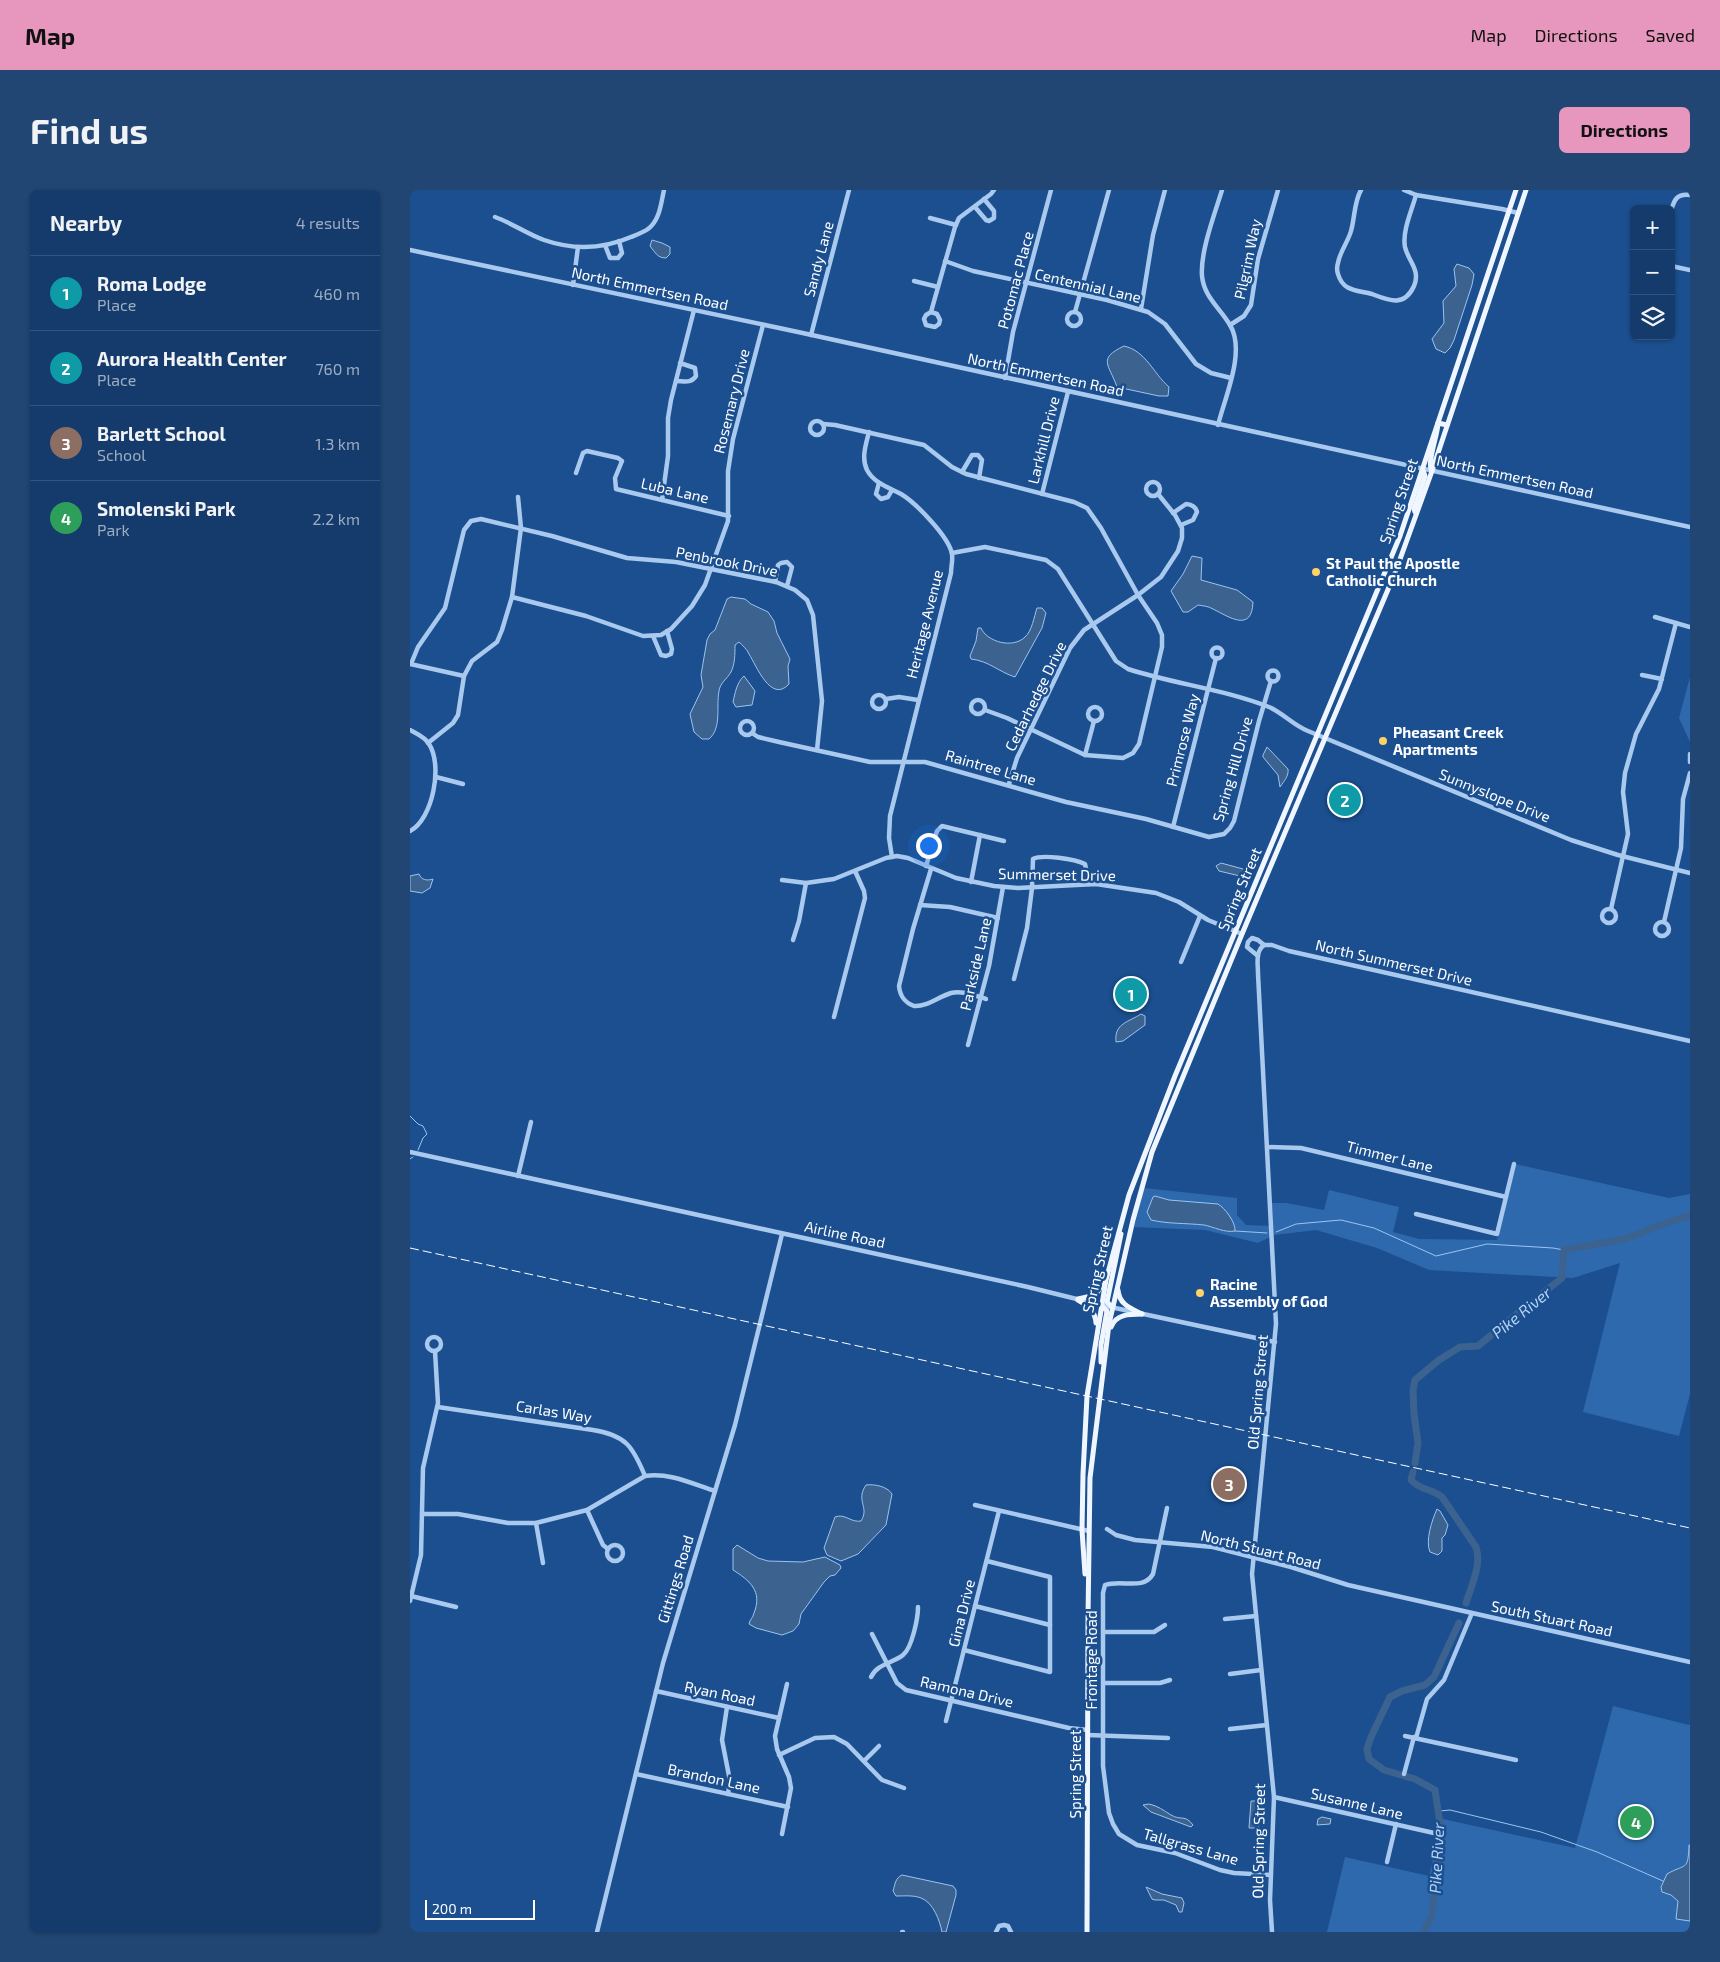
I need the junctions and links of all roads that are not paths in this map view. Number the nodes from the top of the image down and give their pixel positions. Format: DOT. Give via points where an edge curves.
graph roads {
  1 [pos="664,190"];
  2 [pos="850,190"];
  3 [pos="994,190"];
  4 [pos="1051,190"];
  5 [pos="1109,190"];
  6 [pos="1165,190"];
  7 [pos="1222,190"];
  8 [pos="1278,190"];
  9 [pos="1361,190"];
  10 [pos="1404,190"];
  11 [pos="1516,190"];
  12 [pos="1526,190"];
  13 [pos="1416,194"];
  14 [pos="1690,194"];
  15 [pos="984,200"];
  16 [pos="1673,205"];
  17 [pos="975,207"];
  18 [pos="1509,211"];
  19 [pos="1518,213"];
  20 [pos="495,217"];
  21 [pos="930,218"];
  22 [pos="956,224"];
  23 [pos="619,241"];
  24 [pos="605,245"];
  25 [pos="578,248"];
  26 [pos="410,250"];
  27 [pos="945,261"];
  28 [pos="1675,267"];
  29 [pos="1690,270"];
  30 [pos="914,281"];
  31 [pos="1027,283"];
  32 [pos="573,284"];
  33 [pos="938,287"];
  34 [pos="1080,295"];
  35 [pos="1141,309"];
  36 [pos="694,310"];
  37 [pos="931,312"];
  38 [pos="1075,312"];
  39 [pos="763,325"];
  40 [pos="1230,325"];
  41 [pos="1468,334"];
  42 [pos="811,335"];
  43 [pos="1477,337"];
  44 [pos="680,363"];
  45 [pos="1005,378"];
  46 [pos="1230,378"];
  47 [pos="676,381"];
  48 [pos="1068,392"];
  49 [pos="1438,422"];
  50 [pos="824,424"];
  51 [pos="1218,425"];
  52 [pos="1447,425"];
  53 [pos="868,432"];
  54 [pos="1423,469"];
  55 [pos="1432,471"];
  56 [pos="962,472"];
  57 [pos="576,473"];
  58 [pos="979,478"];
  59 [pos="879,483"];
  60 [pos="892,490"];
  61 [pos="1042,494"];
  62 [pos="1158,494"];
  63 [pos="518,497"];
  64 [pos="662,500"];
  65 [pos="1173,512"];
  66 [pos="1408,512"];
  67 [pos="1416,514"];
  68 [pos="729,516"];
  69 [pos="1181,525"];
  70 [pos="1690,527"];
  71 [pos="520,528"];
  72 [pos="952,554"];
  73 [pos="711,569"];
  74 [pos="775,582"];
  75 [pos="787,586"];
  76 [pos="1138,595"];
  77 [pos="512,597"];
  78 [pos="1370,609"];
  79 [pos="1378,613"];
  80 [pos="1655,618"];
  81 [pos="1676,623"];
  82 [pos="1092,624"];
  83 [pos="1690,627"];
  84 [pos="667,631"];
  85 [pos="653,636"];
  86 [pos="1216,658"];
  87 [pos="410,664"];
  88 [pos="1642,675"];
  89 [pos="464,676"];
  90 [pos="1156,676"];
  91 [pos="1662,680"];
  92 [pos="1271,681"];
  93 [pos="1340,681"];
  94 [pos="1348,685"];
  95 [pos="1208,689"];
  96 [pos="886,699"];
  97 [pos="918,700"];
  98 [pos="1263,705"];
  99 [pos="985,710"];
  100 [pos="1094,721"];
  101 [pos="1031,729"];
  102 [pos="410,730"];
  103 [pos="752,733"];
  104 [pos="1317,735"];
  105 [pos="1326,739"];
  106 [pos="428,743"];
  107 [pos="816,750"];
  108 [pos="1690,754"];
  109 [pos="1085,755"];
  110 [pos="904,761"];
  111 [pos="1690,762"];
  112 [pos="1690,773"];
  113 [pos="436,777"];
  114 [pos="463,784"];
  115 [pos="1009,784"];
  116 [pos="1173,827"];
  117 [pos="410,831"];
  118 [pos="980,835"];
  119 [pos="1221,836"];
  120 [pos="1004,841"];
  121 [pos="892,856"];
  122 [pos="1624,856"];
  123 [pos="929,867"];
  124 [pos="1677,869"];
  125 [pos="855,871"];
  126 [pos="1690,873"];
  127 [pos="782,880"];
  128 [pos="970,882"];
  129 [pos="806,883"];
  130 [pos="1089,884"];
  131 [pos="1003,887"];
  132 [pos="1032,888"];
  133 [pos="920,905"];
  134 [pos="1611,909"];
  135 [pos="1200,916"];
  136 [pos="998,918"];
  137 [pos="1664,922"];
  138 [pos="1235,931"];
  139 [pos="1242,934"];
  140 [pos="793,940"];
  141 [pos="1264,945"];
  142 [pos="1258,956"];
  143 [pos="1181,962"];
  144 [pos="1014,980"];
  145 [pos="984,998"];
  146 [pos="834,1017"];
  147 [pos="1690,1041"];
  148 [pos="968,1045"];
  149 [pos="531,1122"];
  150 [pos="1267,1147"];
  151 [pos="410,1152"];
  152 [pos="1514,1164"];
  153 [pos="518,1176"];
  154 [pos="1506,1197"];
  155 [pos="1124,1210"];
  156 [pos="1416,1214"];
  157 [pos="782,1234"];
  158 [pos="1109,1268"];
  159 [pos="1118,1281"];
  160 [pos="1078,1299"];
  161 [pos="1101,1305"];
  162 [pos="1112,1308"];
  163 [pos="1142,1314"];
  164 [pos="1096,1330"];
  165 [pos="1106,1342"];
  166 [pos="1275,1342"];
  167 [pos="435,1351"];
  168 [pos="1102,1378"];
  169 [pos="438,1407"];
  170 [pos="645,1476"];
  171 [pos="715,1491"];
  172 [pos="974,1505"];
  173 [pos="1167,1508"];
  174 [pos="587,1510"];
  175 [pos="999,1511"];
  176 [pos="422,1514"];
  177 [pos="536,1523"];
  178 [pos="1107,1529"];
  179 [pos="1086,1531"];
  180 [pos="1160,1543"];
  181 [pos="608,1548"];
  182 [pos="1253,1558"];
  183 [pos="986,1561"];
  184 [pos="543,1563"];
  185 [pos="411,1598"];
  186 [pos="1408,1599"];
  187 [pos="918,1606"];
  188 [pos="975,1606"];
  189 [pos="456,1607"];
  190 [pos="1472,1613"];
  191 [pos="1256,1616"];
  192 [pos="1225,1619"];
  193 [pos="1050,1624"];
  194 [pos="1165,1625"];
  195 [pos="1104,1632"];
  196 [pos="872,1634"];
  197 [pos="964,1650"];
  198 [pos="1690,1662"];
  199 [pos="887,1664"];
  200 [pos="1261,1670"];
  201 [pos="1230,1674"];
  202 [pos="871,1676"];
  203 [pos="1170,1680"];
  204 [pos="1104,1683"];
  205 [pos="786,1684"];
  206 [pos="656,1691"];
  207 [pos="952,1700"];
  208 [pos="727,1707"];
  209 [pos="779,1718"];
  210 [pos="946,1721"];
  211 [pos="1267,1725"];
  212 [pos="1230,1729"];
  213 [pos="1088,1733"];
  214 [pos="1104,1736"];
  215 [pos="1405,1736"];
  216 [pos="1168,1738"];
  217 [pos="1415,1738"];
  218 [pos="879,1746"];
  219 [pos="779,1756"];
  220 [pos="1516,1760"];
  221 [pos="864,1761"];
  222 [pos="636,1774"];
  223 [pos="1404,1774"];
  224 [pos="904,1788"];
  225 [pos="728,1794"];
  226 [pos="1274,1797"];
  227 [pos="788,1807"];
  228 [pos="1396,1824"];
  229 [pos="1434,1833"];
  230 [pos="782,1834"];
  231 [pos="1387,1862"];
  232 [pos="1271,1875"];
  233 [pos="597,1932"];
  234 [pos="996,1932"];
  235 [pos="1011,1932"];
  236 [pos="1087,1932"];
  237 [pos="1272,1932"];
  1 -- 23 [label="street" via="657,218 649,228"];
  2 -- 42 [label="street, Sandy Lane"];
  3 -- 15 [label="street"];
  4 -- 31 [label="street, Potomac Place"];
  5 -- 34 [label="street"];
  6 -- 35 [label="street" via="1153,235"];
  7 -- 40 [label="street" via="1202,275 1210,299"];
  8 -- 40 [label="street, Pilgrim Way" via="1258,259 1251,305 1244,316"];
  9 -- 13 [label="street" via="1338,263 1338,275 1354,291 1392,301 1407,295 1416,280 1405,240"];
  10 -- 13 [label="street"];
  11 -- 18 [label="main road, Spring Street"];
  12 -- 19 [label="main road, Spring Street"];
  13 -- 18 [label="street"];
  14 -- 16 [label="street" via="1681,194"];
  15 -- 17 [label="street"];
  15 -- 17 [label="street" via="994,211 992,220 986,220"];
  17 -- 22 [label="street"];
  18 -- 19 [label="street"];
  18 -- 41 [label="main road, Spring Street"];
  19 -- 43 [label="main road, Spring Street"];
  20 -- 25 [label="street" via="542,240"];
  21 -- 22 [label="street"];
  22 -- 27 [label="street"];
  23 -- 24 [label="street"];
  23 -- 24 [label="street" via="622,253 614,259 608,256"];
  24 -- 25 [label="street"];
  25 -- 32 [label="street"];
  26 -- 32 [label="street, North Emmertsen Road"];
  27 -- 31 [label="street, Centennial Lane"];
  27 -- 33 [label="street"];
  28 -- 29 [label="street"];
  30 -- 33 [label="street"];
  31 -- 34 [label="street, Centennial Lane"];
  31 -- 45 [label="street, Potomac Place" via="1013,332"];
  32 -- 36 [label="street, North Emmertsen Road"];
  33 -- 37 [label="street"];
  34 -- 35 [label="street, Centennial Lane"];
  34 -- 38 [label="street"];
  35 -- 46 [label="street, Centennial Lane" via="1162,321 1196,364 1211,373"];
  36 -- 39 [label="street, North Emmertsen Road"];
  36 -- 44 [label="street"];
  39 -- 42 [label="street, North Emmertsen Road"];
  39 -- 68 [label="street, Rosemary Drive" via="733,439 728,471"];
  40 -- 46 [label="street" via="1237,348"];
  41 -- 43 [label="main road"];
  41 -- 49 [label="main road, Spring Street"];
  42 -- 45 [label="street, North Emmertsen Road"];
  43 -- 52 [label="main road, Spring Street"];
  44 -- 47 [label="street"];
  44 -- 47 [label="street" via="694,368 696,376 688,382"];
  45 -- 48 [label="street, North Emmertsen Road"];
  46 -- 51 [label="street"];
  47 -- 64 [label="street" via="668,418 668,456"];
  48 -- 51 [label="street, North Emmertsen Road"];
  48 -- 61 [label="street, Larkhill Drive"];
  49 -- 52 [label="main road"];
  49 -- 54 [label="main road, Spring Street"];
  49 -- 55 [label="main road" via="1429,463"];
  50 -- 53 [label="street"];
  51 -- 54 [label="street, North Emmertsen Road"];
  52 -- 55 [label="main road, Spring Street"];
  53 -- 56 [label="street" via="924,445"];
  53 -- 59 [label="street, Heritage Avenue" via="864,458 866,468"];
  54 -- 55 [label="street, North Emmertsen Road"];
  54 -- 66 [label="main road, Spring Street"];
  54 -- 67 [label="main road" via="1425,476 1414,509"];
  55 -- 67 [label="main road, Spring Street"];
  55 -- 70 [label="street, North Emmertsen Road"];
  56 -- 58 [label="street"];
  56 -- 58 [label="street" via="972,455 978,455 982,460"];
  57 -- 64 [label="street, Luba Lane" via="583,453 587,451 618,458 622,461 615,478 616,489"];
  58 -- 61 [label="street"];
  59 -- 60 [label="street, Heritage Avenue"];
  59 -- 60 [label="street" via="876,494 880,499 888,497"];
  60 -- 72 [label="street, Heritage Avenue" via="918,506 942,535"];
  61 -- 76 [label="street" via="1087,508"];
  62 -- 65 [label="street"];
  63 -- 71 [label="street"];
  64 -- 68 [label="street, Luba Lane"];
  65 -- 69 [label="street"];
  65 -- 69 [label="street" via="1186,504 1196,510 1196,516"];
  66 -- 67 [label="main road"];
  66 -- 78 [label="main road, Spring Street"];
  67 -- 79 [label="main road, Spring Street"];
  68 -- 73 [label="street, Rosemary Drive"];
  69 -- 76 [label="street, Cedarhedge Drive" via="1182,538 1171,564 1161,577"];
  71 -- 73 [label="street, Penbrook Drive" via="627,558"];
  71 -- 77 [label="street"];
  71 -- 87 [label="street, Penbrook Drive" via="481,519 471,521 464,530 445,608"];
  72 -- 82 [label="street" via="985,547 1046,560 1058,569"];
  72 -- 97 [label="street, Heritage Avenue" via="951,573"];
  73 -- 74 [label="street, Penbrook Drive"];
  73 -- 84 [label="street, Rosemary Drive" via="692,606"];
  74 -- 75 [label="street, Penbrook Drive"];
  74 -- 75 [label="street" via="778,566 787,562 792,567"];
  75 -- 107 [label="street, Penbrook Drive" via="806,600 813,615 822,701"];
  76 -- 82 [label="street, Cedarhedge Drive"];
  76 -- 90 [label="street" via="1162,634"];
  77 -- 85 [label="street" via="643,636"];
  77 -- 89 [label="street" via="497,642 472,661"];
  78 -- 79 [label="main road"];
  78 -- 93 [label="main road, Spring Street"];
  79 -- 94 [label="main road, Spring Street"];
  80 -- 81 [label="street"];
  81 -- 83 [label="street"];
  81 -- 91 [label="street"];
  82 -- 90 [label="street, Sunnyslope Drive" via="1119,664"];
  82 -- 101 [label="street, Cedarhedge Drive" via="1070,648"];
  84 -- 85 [label="street, Rosemary Drive"];
  84 -- 85 [label="street" via="672,649 666,656 661,655"];
  86 -- 95 [label="street, Primrose Way"];
  87 -- 89 [label="street"];
  88 -- 91 [label="street"];
  89 -- 106 [label="street" via="454,723"];
  90 -- 95 [label="street, Sunnyslope Drive"];
  90 -- 109 [label="street" via="1139,744 1131,755 1123,758"];
  91 -- 122 [label="street" via="1636,734 1625,773 1623,792 1628,828"];
  92 -- 98 [label="street, Spring Hill Drive"];
  93 -- 94 [label="main road"];
  93 -- 104 [label="main road, Spring Street"];
  94 -- 105 [label="main road, Spring Street"];
  95 -- 98 [label="street, Sunnyslope Drive"];
  95 -- 116 [label="street, Primrose Way"];
  96 -- 97 [label="street"];
  97 -- 110 [label="street, Heritage Avenue"];
  98 -- 104 [label="street, Sunnyslope Drive"];
  98 -- 119 [label="street, Spring Hill Drive" via="1234,821"];
  99 -- 101 [label="street"];
  100 -- 109 [label="street"];
  101 -- 109 [label="street"];
  101 -- 115 [label="street, Cedarhedge Drive"];
  102 -- 106 [label="street"];
  103 -- 107 [label="street, Raintree Lane"];
  104 -- 105 [label="street, Sunnyslope Drive"];
  104 -- 138 [label="main road, Spring Street"];
  105 -- 122 [label="street, Sunnyslope Drive" via="1570,840"];
  105 -- 139 [label="main road, Spring Street"];
  106 -- 113 [label="street" via="435,758"];
  107 -- 110 [label="street, Raintree Lane" via="870,762"];
  108 -- 111 [label="street"];
  110 -- 115 [label="street, Raintree Lane" via="925,762"];
  110 -- 121 [label="street, Heritage Avenue" via="888,828"];
  112 -- 124 [label="street" via="1683,799 1682,840"];
  113 -- 114 [label="street"];
  113 -- 117 [label="street" via="424,820"];
  115 -- 116 [label="street, Raintree Lane" via="1066,802"];
  116 -- 119 [label="street, Raintree Lane" via="1210,837"];
  118 -- 120 [label="street"];
  118 -- 123 [label="street" via="942,826 937,832"];
  118 -- 128 [label="street"];
  121 -- 123 [label="street, Summerset Drive" via="908,858"];
  121 -- 125 [label="street"];
  122 -- 124 [label="street, Sunnyslope Drive"];
  122 -- 134 [label="street"];
  123 -- 128 [label="street, Summerset Drive"];
  123 -- 133 [label="street"];
  124 -- 126 [label="street, Sunnyslope Drive"];
  124 -- 137 [label="street"];
  125 -- 129 [label="street"];
  125 -- 146 [label="street" via="865,898"];
  127 -- 129 [label="street"];
  128 -- 131 [label="street, Summerset Drive"];
  129 -- 140 [label="street"];
  130 -- 132 [label="street, Summerset Drive"];
  130 -- 132 [label="street" via="1084,864 1079,861 1038,856 1033,859"];
  130 -- 135 [label="street, Summerset Drive" via="1156,893 1179,902"];
  131 -- 132 [label="street, Summerset Drive"];
  131 -- 136 [label="street, Parkside Lane"];
  132 -- 144 [label="street" via="1027,928"];
  133 -- 136 [label="street" via="950,907"];
  133 -- 145 [label="street" via="899,986 902,999 919,1006 960,992"];
  135 -- 138 [label="street, Summerset Drive"];
  135 -- 143 [label="street"];
  136 -- 145 [label="street, Parkside Lane"];
  138 -- 139 [label="street, Summerset Drive"];
  138 -- 155 [label="main road, Spring Street" via="1150,1135"];
  139 -- 159 [label="main road, Spring Street" via="1152,1152"];
  141 -- 142 [label="street"];
  141 -- 142 [label="street, North Summerset Drive" via="1252,938 1248,942 1247,947"];
  141 -- 147 [label="street, North Summerset Drive"];
  142 -- 150 [label="street, Old Spring Street"];
  145 -- 148 [label="street, Parkside Lane"];
  149 -- 153 [label="street"];
  150 -- 154 [label="street, Timmer Lane" via="1301,1148"];
  150 -- 166 [label="street, Old Spring Street"];
  151 -- 153 [label="street, Airline Road"];
  152 -- 154 [label="street"];
  153 -- 157 [label="street, Airline Road"];
  154 -- 156 [label="street" via="1497,1234"];
  155 -- 158 [label="main road, Spring Street"];
  155 -- 162 [label="main road" via="1107,1302"];
  157 -- 160 [label="street, Airline Road"];
  157 -- 171 [label="street, Gittings Road" via="735,1425"];
  158 -- 160 [label="main road" via="1096,1295"];
  158 -- 161 [label="main road, Spring Street"];
  159 -- 162 [label="main road, Spring Street"];
  159 -- 163 [label="main road" via="1121,1301"];
  160 -- 161 [label="street, Airline Road"];
  160 -- 164 [label="main road" via="1094,1313"];
  161 -- 162 [label="street, Airline Road"];
  161 -- 164 [label="main road, Spring Street"];
  161 -- 168 [label="main road" via="1107,1312 1101,1352"];
  162 -- 163 [label="street, Airline Road"];
  162 -- 165 [label="main road, Spring Street"];
  163 -- 165 [label="main road" via="1118,1318"];
  163 -- 166 [label="street, Airline Road"];
  164 -- 179 [label="main road, Spring Street" via="1085,1417"];
  165 -- 168 [label="main road, Spring Street"];
  166 -- 182 [label="street, Old Spring Street"];
  167 -- 169 [label="street"];
  168 -- 179 [label="main road, Spring Street"];
  169 -- 170 [label="street, Carlas Way" via="618,1436 633,1450"];
  169 -- 176 [label="street" via="423,1468"];
  170 -- 171 [label="street" via="663,1475"];
  170 -- 174 [label="street"];
  171 -- 206 [label="street, Gittings Road"];
  172 -- 175 [label="street"];
  173 -- 180 [label="street"];
  174 -- 177 [label="street"];
  174 -- 181 [label="street" via="603,1545"];
  175 -- 179 [label="street"];
  175 -- 183 [label="street, Gina Drive"];
  176 -- 177 [label="street" via="458,1514 508,1523"];
  176 -- 185 [label="street" via="421,1555"];
  177 -- 184 [label="street"];
  178 -- 180 [label="street, North Stuart Road" via="1116,1535"];
  179 -- 213 [label="main road, Spring Street"];
  180 -- 182 [label="street, North Stuart Road" via="1202,1545"];
  180 -- 195 [label="street, Frontage Road" via="1150,1580 1144,1584 1111,1583 1106,1586 1103,1593"];
  182 -- 186 [label="street, North Stuart Road"];
  182 -- 191 [label="street, Old Spring Street"];
  183 -- 188 [label="street, Gina Drive"];
  183 -- 193 [label="street" via="1050,1577"];
  185 -- 189 [label="street"];
  186 -- 190 [label="street, South Stuart Road"];
  187 -- 199 [label="street" via="907,1651"];
  188 -- 193 [label="street"];
  188 -- 197 [label="street, Gina Drive"];
  190 -- 198 [label="street, South Stuart Road"];
  190 -- 217 [label="street" via="1444,1680 1427,1698"];
  191 -- 192 [label="street"];
  191 -- 200 [label="street, Old Spring Street"];
  193 -- 197 [label="street" via="1050,1672"];
  194 -- 195 [label="street" via="1154,1632"];
  195 -- 204 [label="street, Frontage Road"];
  196 -- 199 [label="street, Ramona Drive"];
  197 -- 207 [label="street, Gina Drive"];
  199 -- 202 [label="street" via="874,1670"];
  199 -- 207 [label="street, Ramona Drive" via="903,1688"];
  200 -- 201 [label="street"];
  200 -- 211 [label="street, Old Spring Street"];
  203 -- 204 [label="street" via="1160,1683"];
  204 -- 214 [label="street, Frontage Road"];
  205 -- 209 [label="street"];
  206 -- 208 [label="street, Ryan Road"];
  206 -- 222 [label="street, Gittings Road"];
  207 -- 210 [label="street, Gina Drive"];
  207 -- 213 [label="street, Ramona Drive"];
  208 -- 209 [label="street, Ryan Road"];
  208 -- 225 [label="street" via="722,1740 730,1781"];
  209 -- 219 [label="street" via="775,1736"];
  211 -- 212 [label="street"];
  211 -- 226 [label="street, Old Spring Street"];
  213 -- 214 [label="street, Ramona Drive"];
  213 -- 236 [label="main road, Spring Street"];
  214 -- 216 [label="street, Ramona Drive"];
  214 -- 232 [label="street, Tallgrass Lane" via="1109,1814 1119,1834 1137,1845 1175,1853 1220,1870"];
  215 -- 217 [label="street"];
  217 -- 220 [label="street"];
  217 -- 223 [label="street"];
  218 -- 221 [label="street"];
  219 -- 221 [label="street" via="815,1738 828,1736 843,1741"];
  219 -- 227 [label="street" via="790,1782"];
  221 -- 224 [label="street" via="882,1780"];
  222 -- 225 [label="street, Brandon Lane"];
  222 -- 233 [label="street, Gittings Road"];
  225 -- 227 [label="street, Brandon Lane"];
  226 -- 228 [label="street, Susanne Lane"];
  226 -- 232 [label="street, Old Spring Street"];
  227 -- 230 [label="street"];
  228 -- 229 [label="street, Susanne Lane"];
  228 -- 231 [label="street"];
  232 -- 237 [label="street, Old Spring Street"];
  234 -- 235 [label="street" via="999,1926 1004,1925"];
}
